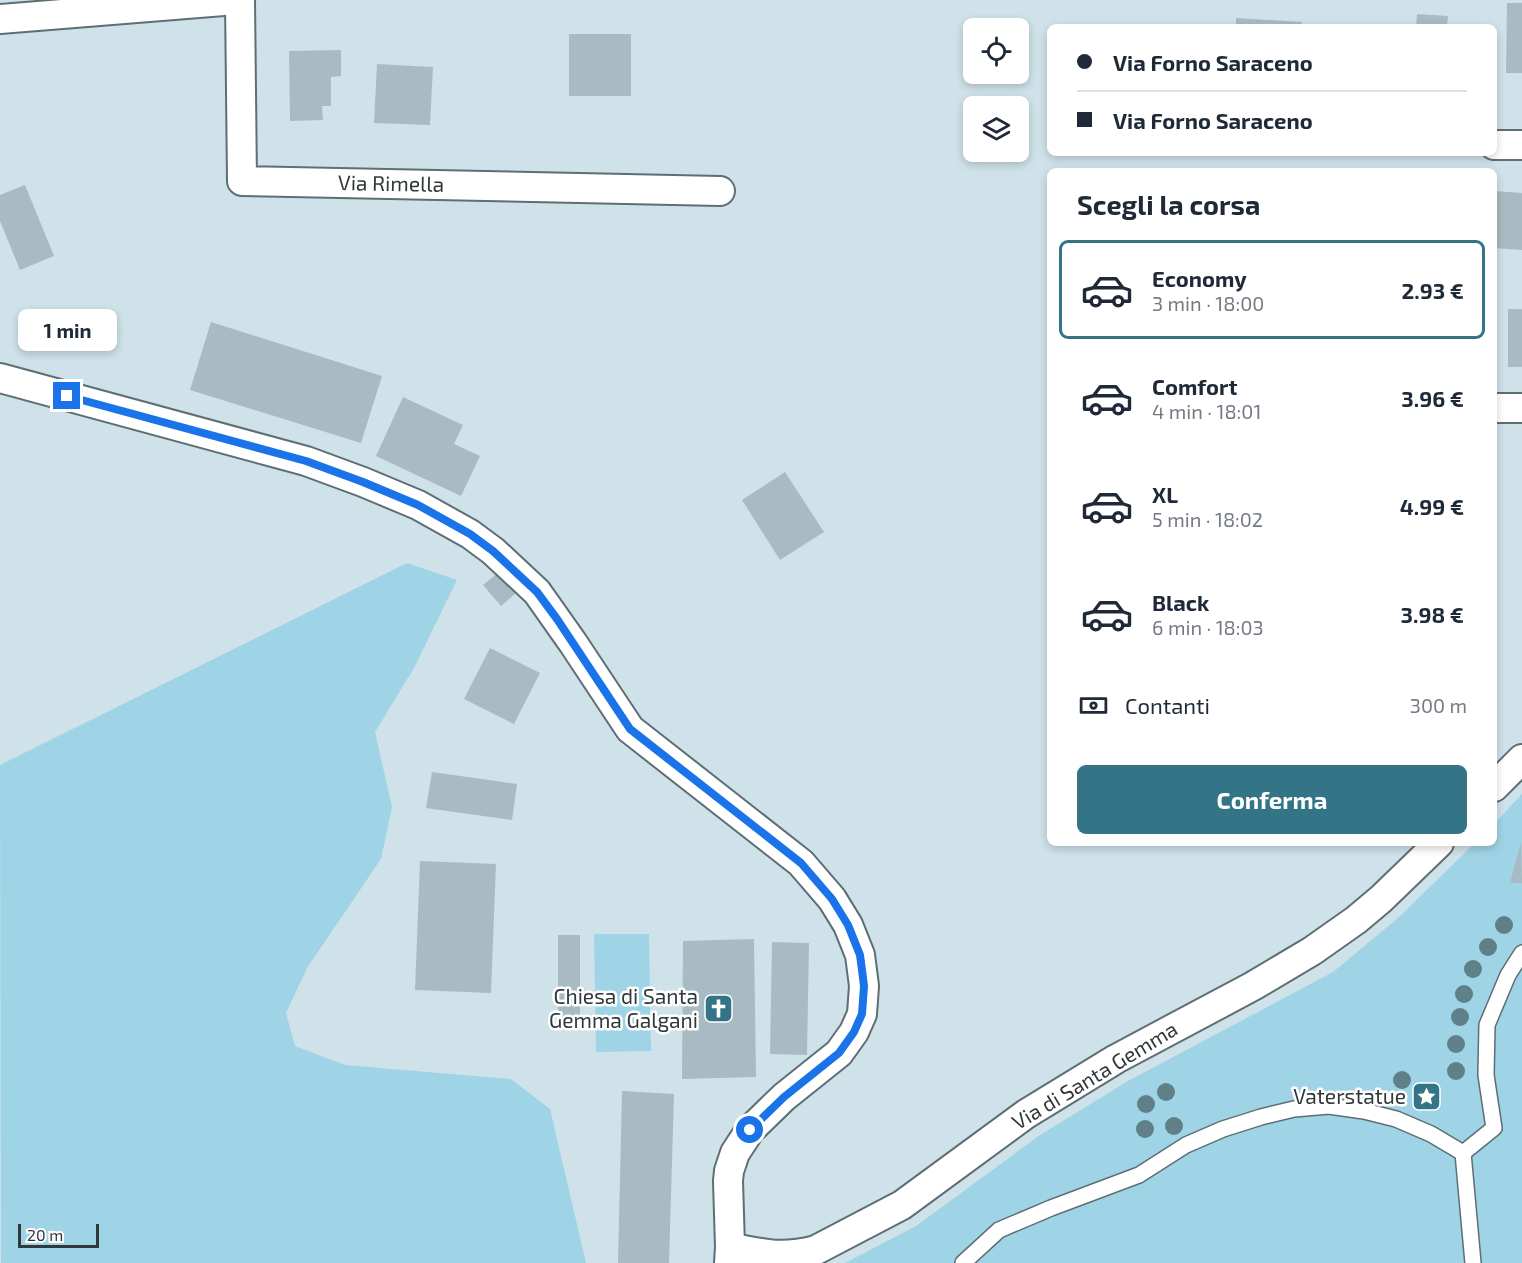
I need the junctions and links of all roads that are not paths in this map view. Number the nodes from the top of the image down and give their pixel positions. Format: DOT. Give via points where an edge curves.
graph roads {
  1 [pos="238,0"];
  2 [pos="0,19"];
  3 [pos="1497,145"];
  4 [pos="1522,145"];
  5 [pos="720,191"];
  6 [pos="0,378"];
  7 [pos="1497,408"];
  8 [pos="1522,408"];
  9 [pos="1522,759"];
  10 [pos="1497,785"];
  11 [pos="1436,846"];
  12 [pos="1522,953"];
  13 [pos="1463,1153"];
  14 [pos="729,1255"];
  15 [pos="818,1256"];
  16 [pos="1475,1262"];
  17 [pos="963,1263"];
  1 -- 2 [label="street, Via Rimella"];
  1 -- 5 [label="street, Via Rimella" via="242,181"];
  3 -- 4 [label="street"];
  6 -- 14 [label="street" via="306,461 418,505 470,534 537,592 630,729 801,863 832,899 860,955 862,1014 839,1053 760,1120 735,1153 728,1181"];
  7 -- 8 [label="street"];
  9 -- 10 [label="street"];
  11 -- 15 [label="street, Via di Santa Gemma" via="1381,899 1312,951 1116,1059 1026,1114 902,1205"];
  12 -- 13 [label="lane" via="1487,1025 1486,1075 1494,1128"];
  13 -- 16 [label="lane"];
  13 -- 17 [label="lane" via="1396,1119 1329,1106 1294,1109 1186,1144 1139,1175 999,1230"];
  14 -- 15 [label="street, Via di Santa Gemma"];
}
